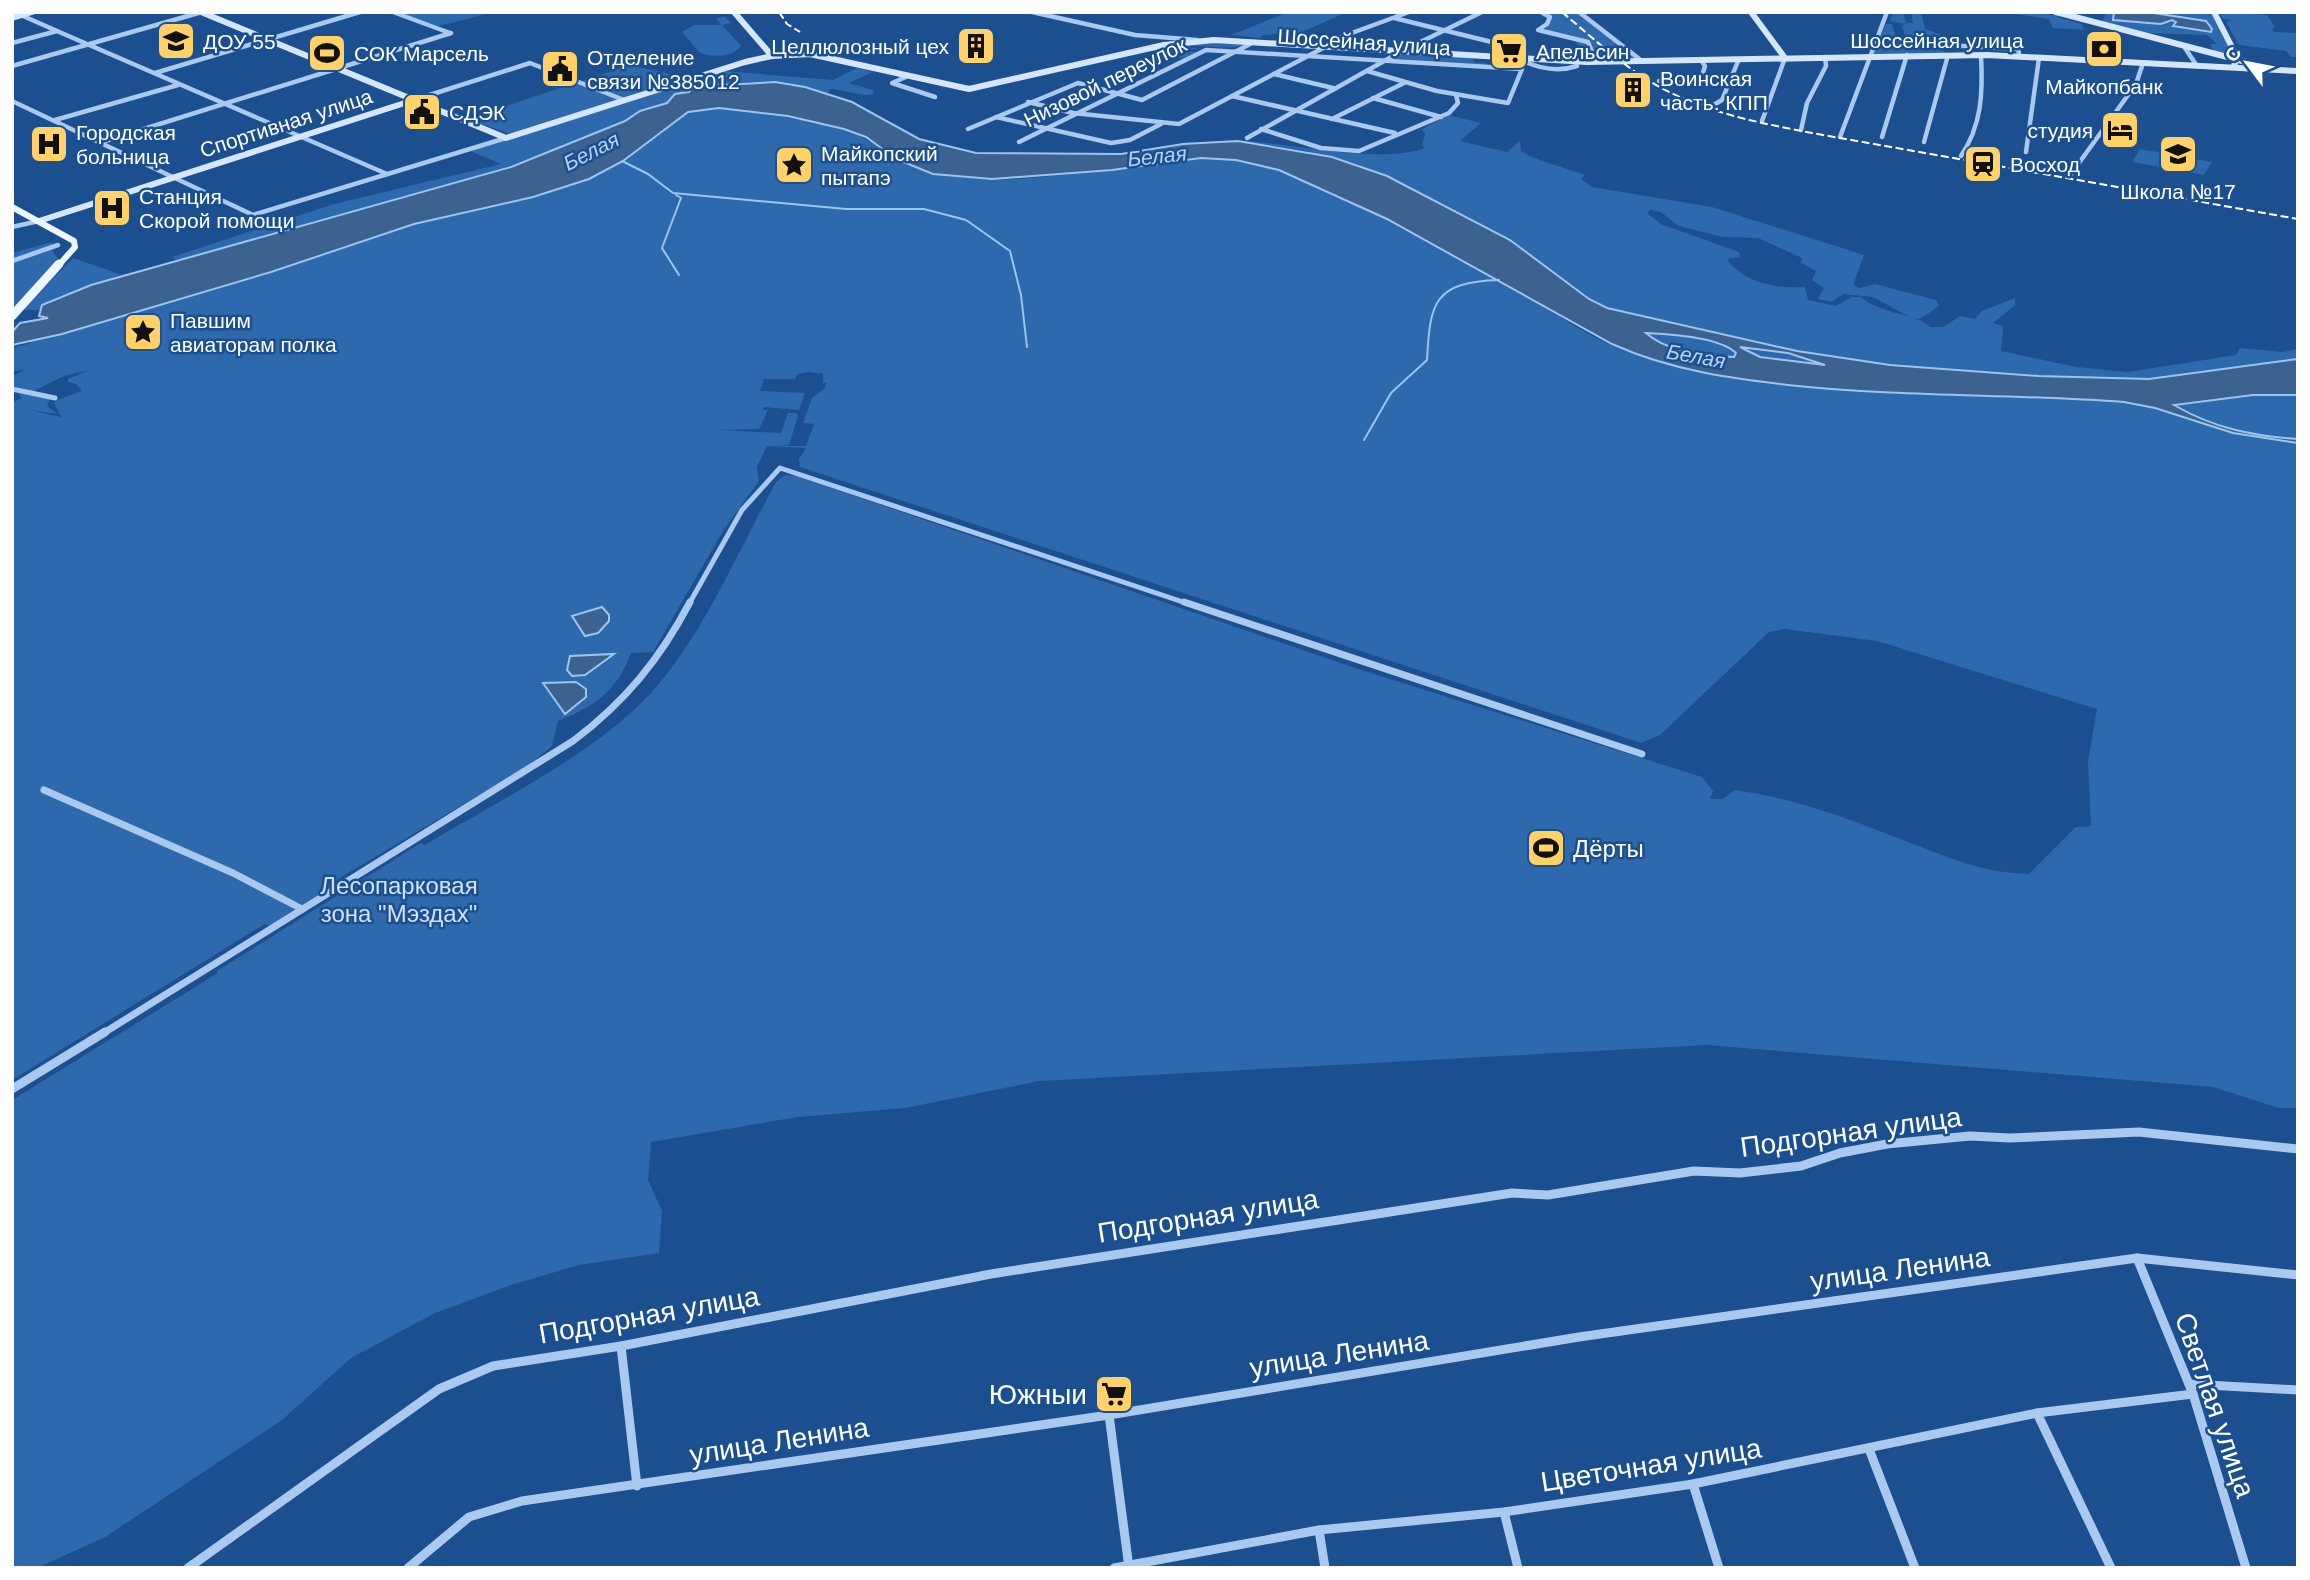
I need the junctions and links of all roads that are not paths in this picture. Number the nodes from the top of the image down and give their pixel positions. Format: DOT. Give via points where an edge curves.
graph roads {
  1 [pos="32,12"];
  2 [pos="202,12"];
  3 [pos="360,12"];
  4 [pos="393,12"];
  5 [pos="734,12"];
  6 [pos="1032,12"];
  7 [pos="1409,12"];
  8 [pos="1482,12"];
  9 [pos="1541,12"];
  10 [pos="1579,12"];
  11 [pos="1751,12"];
  12 [pos="1887,12"];
  13 [pos="2056,12"];
  14 [pos="2214,12"];
  15 [pos="17,14"];
  16 [pos="12,18"];
  17 [pos="1394,18"];
  18 [pos="58,31"];
  19 [pos="1442,32"];
  20 [pos="269,40"];
  21 [pos="1197,40"];
  22 [pos="2015,40"];
  23 [pos="1254,42"];
  24 [pos="12,43"];
  25 [pos="88,44"];
  26 [pos="1945,45"];
  27 [pos="1326,46"];
  28 [pos="2185,48"];
  29 [pos="2018,49"];
  30 [pos="1206,50"];
  31 [pos="1237,51"];
  32 [pos="1402,51"];
  33 [pos="1309,55"];
  34 [pos="1907,55"];
  35 [pos="1948,55"];
  36 [pos="1981,55"];
  37 [pos="772,56"];
  38 [pos="1870,56"];
  39 [pos="1825,57"];
  40 [pos="2021,57"];
  41 [pos="1517,58"];
  42 [pos="1785,58"];
  43 [pos="2039,58"];
  44 [pos="1739,59"];
  45 [pos="1700,60"];
  46 [pos="1384,61"];
  47 [pos="1642,61"];
  48 [pos="1587,62"];
  49 [pos="2143,63"];
  50 [pos="2234,64"];
  51 [pos="12,66"];
  52 [pos="2197,66"];
  53 [pos="339,68"];
  54 [pos="1367,71"];
  55 [pos="2298,71"];
  56 [pos="155,74"];
  57 [pos="1274,74"];
  58 [pos="906,76"];
  59 [pos="1659,81"];
  60 [pos="1404,83"];
  61 [pos="179,85"];
  62 [pos="1334,88"];
  63 [pos="1114,94"];
  64 [pos="1456,95"];
  65 [pos="1232,96"];
  66 [pos="935,97"];
  67 [pos="1372,98"];
  68 [pos="414,100"];
  69 [pos="624,100"];
  70 [pos="12,101"];
  71 [pos="1028,102"];
  72 [pos="225,104"];
  73 [pos="1712,106"];
  74 [pos="1292,110"];
  75 [pos="1073,113"];
  76 [pos="996,117"];
  77 [pos="1441,117"];
  78 [pos="1331,119"];
  79 [pos="55,121"];
  80 [pos="1762,121"];
  81 [pos="1162,123"];
  82 [pos="968,129"];
  83 [pos="1045,129"];
  84 [pos="1261,129"];
  85 [pos="1801,130"];
  86 [pos="1395,133"];
  87 [pos="300,136"];
  88 [pos="1840,137"];
  89 [pos="1882,137"];
  90 [pos="506,138"];
  91 [pos="1247,138"];
  92 [pos="101,142"];
  93 [pos="1019,142"];
  94 [pos="1924,142"];
  95 [pos="2026,152"];
  96 [pos="1961,156"];
  97 [pos="388,174"];
  98 [pos="2071,174"];
  99 [pos="174,177"];
  100 [pos="12,207"];
  101 [pos="39,221"];
  102 [pos="12,227"];
  103 [pos="58,245"];
  104 [pos="12,261"];
  105 [pos="12,316"];
  106 [pos="12,388"];
  107 [pos="55,398"];
  108 [pos="1642,754"];
  109 [pos="44,790"];
  110 [pos="302,909"];
  111 [pos="12,1089"];
  112 [pos="2298,1149"];
  113 [pos="2137,1258"];
  114 [pos="2298,1275"];
  115 [pos="621,1346"];
  116 [pos="2191,1389"];
  117 [pos="2298,1390"];
  118 [pos="2037,1412"];
  119 [pos="1110,1415"];
  120 [pos="1869,1449"];
  121 [pos="1693,1484"];
  122 [pos="637,1486"];
  123 [pos="1504,1512"];
  124 [pos="1319,1530"];
  125 [pos="1129,1567"];
  126 [pos="188,1568"];
  127 [pos="408,1568"];
  128 [pos="1114,1568"];
  129 [pos="1325,1568"];
  130 [pos="1518,1568"];
  131 [pos="1719,1568"];
  132 [pos="1915,1568"];
  133 [pos="2110,1568"];
  134 [pos="2246,1568"];
  1 -- 15 [label="main road"];
  2 -- 20 [label="main road"];
  2 -- 25 [label="street"];
  3 -- 20 [label="street"];
  4 -- 53 [label="street" via="451,33"];
  5 -- 37 [label="main road"];
  6 -- 21 [label="street, Шоссейная улица" via="1135,35"];
  7 -- 17 [label="street"];
  8 -- 19 [label="street"];
  9 -- 48 [label="street" via="1550,17 1538,30 1588,42 1593,54"];
  10 -- 47 [label="street"];
  11 -- 42 [label="main road"];
  12 -- 38 [label="street"];
  13 -- 28 [label="main road"];
  14 -- 50 [label="main road" via="2237,57"];
  15 -- 16 [label="main road"];
  15 -- 18 [label="street"];
  17 -- 19 [label="street"];
  17 -- 27 [label="street"];
  18 -- 24 [label="street"];
  18 -- 25 [label="street"];
  19 -- 32 [label="street"];
  19 -- 41 [label="street" via="1508,46 1519,52"];
  20 -- 53 [label="main road"];
  20 -- 56 [label="street"];
  21 -- 23 [label="main road, Шоссейная улица"];
  21 -- 58 [label="main road, Шоссейная улица" via="978,88 952,88"];
  22 -- 29 [label="street"];
  23 -- 27 [label="main road, Шоссейная улица"];
  23 -- 31 [label="street"];
  25 -- 51 [label="street"];
  25 -- 56 [label="street"];
  26 -- 29 [label="street"];
  27 -- 32 [label="main road, Шоссейная улица"];
  27 -- 33 [label="street"];
  28 -- 50 [label="main road"];
  28 -- 52 [label="street"];
  29 -- 40 [label="street"];
  30 -- 31 [label="street, Шоссейная улица"];
  30 -- 63 [label="street, Низовой переулок"];
  31 -- 33 [label="street, Шоссейная улица"];
  31 -- 63 [label="street" via="1142,100"];
  32 -- 41 [label="main road, Шоссейная улица"];
  32 -- 46 [label="street"];
  33 -- 46 [label="street, Шоссейная улица"];
  33 -- 57 [label="street"];
  34 -- 35 [label="main road, Шоссейная улица"];
  34 -- 38 [label="main road, Шоссейная улица"];
  34 -- 89 [label="street"];
  35 -- 36 [label="main road, Шоссейная улица"];
  35 -- 94 [label="street"];
  36 -- 40 [label="main road, Шоссейная улица"];
  36 -- 96 [label="street" via="1983,86 1975,135"];
  37 -- 58 [label="main road, Шоссейная улица" via="810,54"];
  37 -- 69 [label="main road, Шоссейная улица"];
  38 -- 39 [label="main road, Шоссейная улица"];
  38 -- 88 [label="street"];
  39 -- 42 [label="main road, Шоссейная улица"];
  39 -- 85 [label="street" via="1826,66 1807,103"];
  40 -- 43 [label="main road, Шоссейная улица"];
  41 -- 48 [label="main road, Шоссейная улица"];
  42 -- 44 [label="main road, Шоссейная улица"];
  42 -- 80 [label="street"];
  43 -- 49 [label="main road, Шоссейная улица"];
  43 -- 95 [label="street"];
  44 -- 45 [label="main road, Шоссейная улица"];
  44 -- 73 [label="street" via="1723,100"];
  45 -- 47 [label="main road, Шоссейная улица"];
  45 -- 59 [label="street" via="1705,66 1694,84"];
  46 -- 54 [label="street"];
  46 -- 64 [label="street, Шоссейная улица" via="1520,68 1508,103"];
  47 -- 48 [label="main road, Шоссейная улица"];
  49 -- 52 [label="main road, Шоссейная улица"];
  49 -- 98 [label="street" via="2136,84"];
  50 -- 52 [label="main road, Шоссейная улица"];
  50 -- 55 [label="main road"];
  53 -- 68 [label="main road"];
  53 -- 72 [label="street"];
  54 -- 60 [label="street"];
  54 -- 62 [label="street"];
  56 -- 61 [label="street"];
  57 -- 62 [label="street"];
  57 -- 65 [label="street"];
  58 -- 66 [label="street" via="892,83"];
  60 -- 64 [label="street"];
  60 -- 67 [label="street"];
  61 -- 72 [label="street"];
  61 -- 79 [label="street"];
  62 -- 74 [label="street"];
  63 -- 71 [label="street" via="1078,83"];
  63 -- 75 [label="street, Низовой переулок"];
  64 -- 77 [label="street" via="1458,103"];
  65 -- 74 [label="street"];
  65 -- 81 [label="street" via="1179,124"];
  67 -- 77 [label="street"];
  67 -- 78 [label="street"];
  68 -- 69 [label="street, Спортивная улица" via="530,64"];
  68 -- 87 [label="main road, Спортивная улица"];
  68 -- 90 [label="main road"];
  69 -- 90 [label="main road, Шоссейная улица"];
  70 -- 79 [label="street"];
  71 -- 75 [label="street"];
  71 -- 76 [label="street"];
  72 -- 87 [label="street"];
  72 -- 92 [label="street"];
  74 -- 78 [label="street"];
  74 -- 84 [label="street"];
  75 -- 81 [label="street"];
  75 -- 83 [label="street, Низовой переулок"];
  76 -- 82 [label="street"];
  76 -- 83 [label="street"];
  77 -- 86 [label="street"];
  78 -- 86 [label="street"];
  79 -- 92 [label="street"];
  81 -- 83 [label="street" via="1111,143"];
  83 -- 93 [label="street, Низовой переулок"];
  84 -- 86 [label="street" via="1321,148 1359,151"];
  84 -- 91 [label="street"];
  87 -- 97 [label="street"];
  87 -- 99 [label="main road, Спортивная улица"];
  90 -- 97 [label="street"];
  92 -- 99 [label="street"];
  97 -- 99 [label="street" via="253,215"];
  99 -- 101 [label="main road, Спортивная улица"];
  100 -- 101 [label="main road"];
  101 -- 102 [label="street, Спортивная улица"];
  101 -- 105 [label="main road" via="74,240 75,247"];
  103 -- 104 [label="street"];
  106 -- 107 [label="street"];
  108 -- 110 [label="street" via="780,468 750,499 664,649 628,696 541,763"];
  109 -- 110 [label="street" via="233,873"];
  110 -- 111 [label="street"];
  112 -- 115 [label="street, Подгорная улица" via="2139,1132 1900,1142 1801,1166 1740,1173 1672,1173 1548,1195 1512,1193 1118,1253"];
  113 -- 114 [label="street, улица Ленина"];
  113 -- 116 [label="street, Светлая улица"];
  113 -- 119 [label="street, улица Ленина" via="1579,1337"];
  115 -- 122 [label="street"];
  115 -- 126 [label="street, Подгорная улица" via="493,1366 439,1389"];
  116 -- 117 [label="street, Цветочная улица"];
  116 -- 118 [label="street, Цветочная улица"];
  116 -- 134 [label="street, Светлая улица"];
  118 -- 120 [label="street, Цветочная улица"];
  118 -- 133 [label="street"];
  119 -- 122 [label="street, улица Ленина"];
  119 -- 125 [label="street"];
  120 -- 121 [label="street, Цветочная улица"];
  120 -- 132 [label="street"];
  121 -- 123 [label="street, Цветочная улица"];
  121 -- 131 [label="street"];
  122 -- 127 [label="street, улица Ленина" via="486,1510 469,1517"];
  123 -- 124 [label="street, Цветочная улица"];
  123 -- 130 [label="street"];
  124 -- 125 [label="street, Цветочная улица"];
  124 -- 129 [label="street"];
  125 -- 128 [label="street, Цветочная улица"];
}
